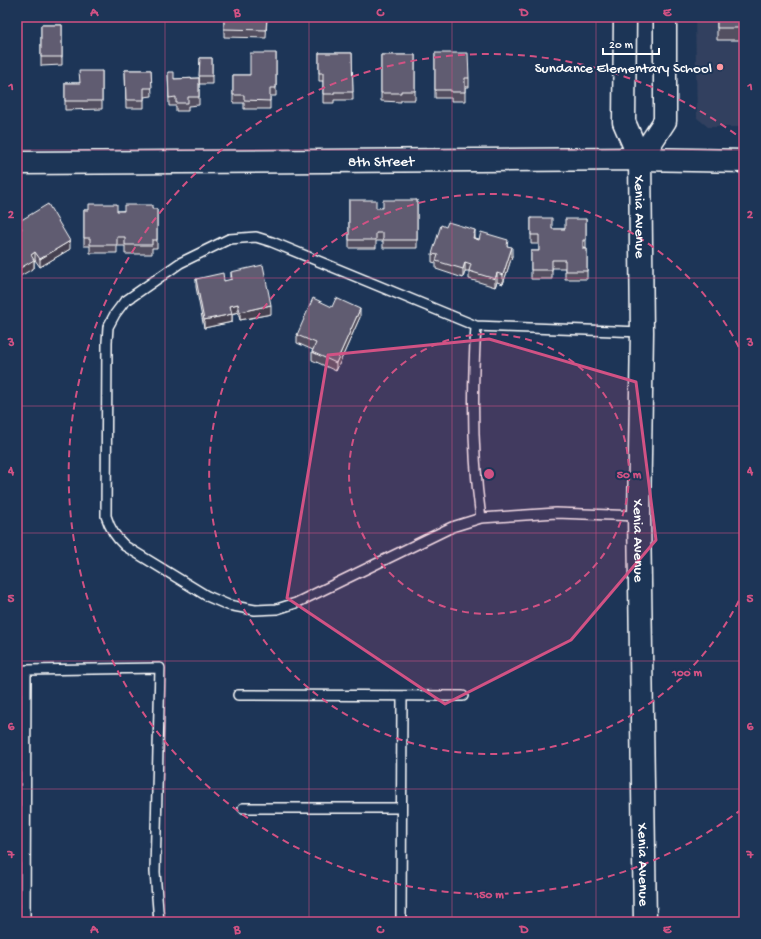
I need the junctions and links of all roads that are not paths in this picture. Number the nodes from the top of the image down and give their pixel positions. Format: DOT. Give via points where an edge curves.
graph roads {
  1 [pos="625,17"];
  2 [pos="665,17"];
  3 [pos="640,159"];
  4 [pos="744,161"];
  5 [pos="17,163"];
  6 [pos="476,326"];
  7 [pos="642,332"];
  8 [pos="639,516"];
  9 [pos="482,518"];
  10 [pos="238,695"];
  11 [pos="402,696"];
  12 [pos="463,696"];
  13 [pos="243,808"];
  14 [pos="401,808"];
  15 [pos="25,922"];
  16 [pos="159,922"];
  17 [pos="401,922"];
  18 [pos="645,922"];
  1 -- 3 [label="street, Xenia Avenue" via="624,122"];
  2 -- 3 [label="street, Xenia Avenue" via="665,121"];
  3 -- 4 [label="street, 8th Street"];
  3 -- 5 [label="street, 8th Street"];
  3 -- 7 [label="street, Xenia Avenue"];
  6 -- 7 [label="lane"];
  6 -- 9 [label="lane" via="474,439"];
  6 -- 9 [label="lane" via="256,237 229,239 180,263 124,302 108,327 106,516 116,538 125,546 207,596 228,605 255,610 296,603 452,527"];
  7 -- 8 [label="street, Xenia Avenue"];
  8 -- 9 [label="lane" via="556,513"];
  8 -- 18 [label="street, Xenia Avenue"];
  10 -- 11 [label="lane"];
  11 -- 12 [label="lane"];
  11 -- 14 [label="lane"];
  13 -- 14 [label="lane"];
  14 -- 17 [label="lane"];
  15 -- 16 [label="lane" via="26,670 160,668 155,872"];
}
